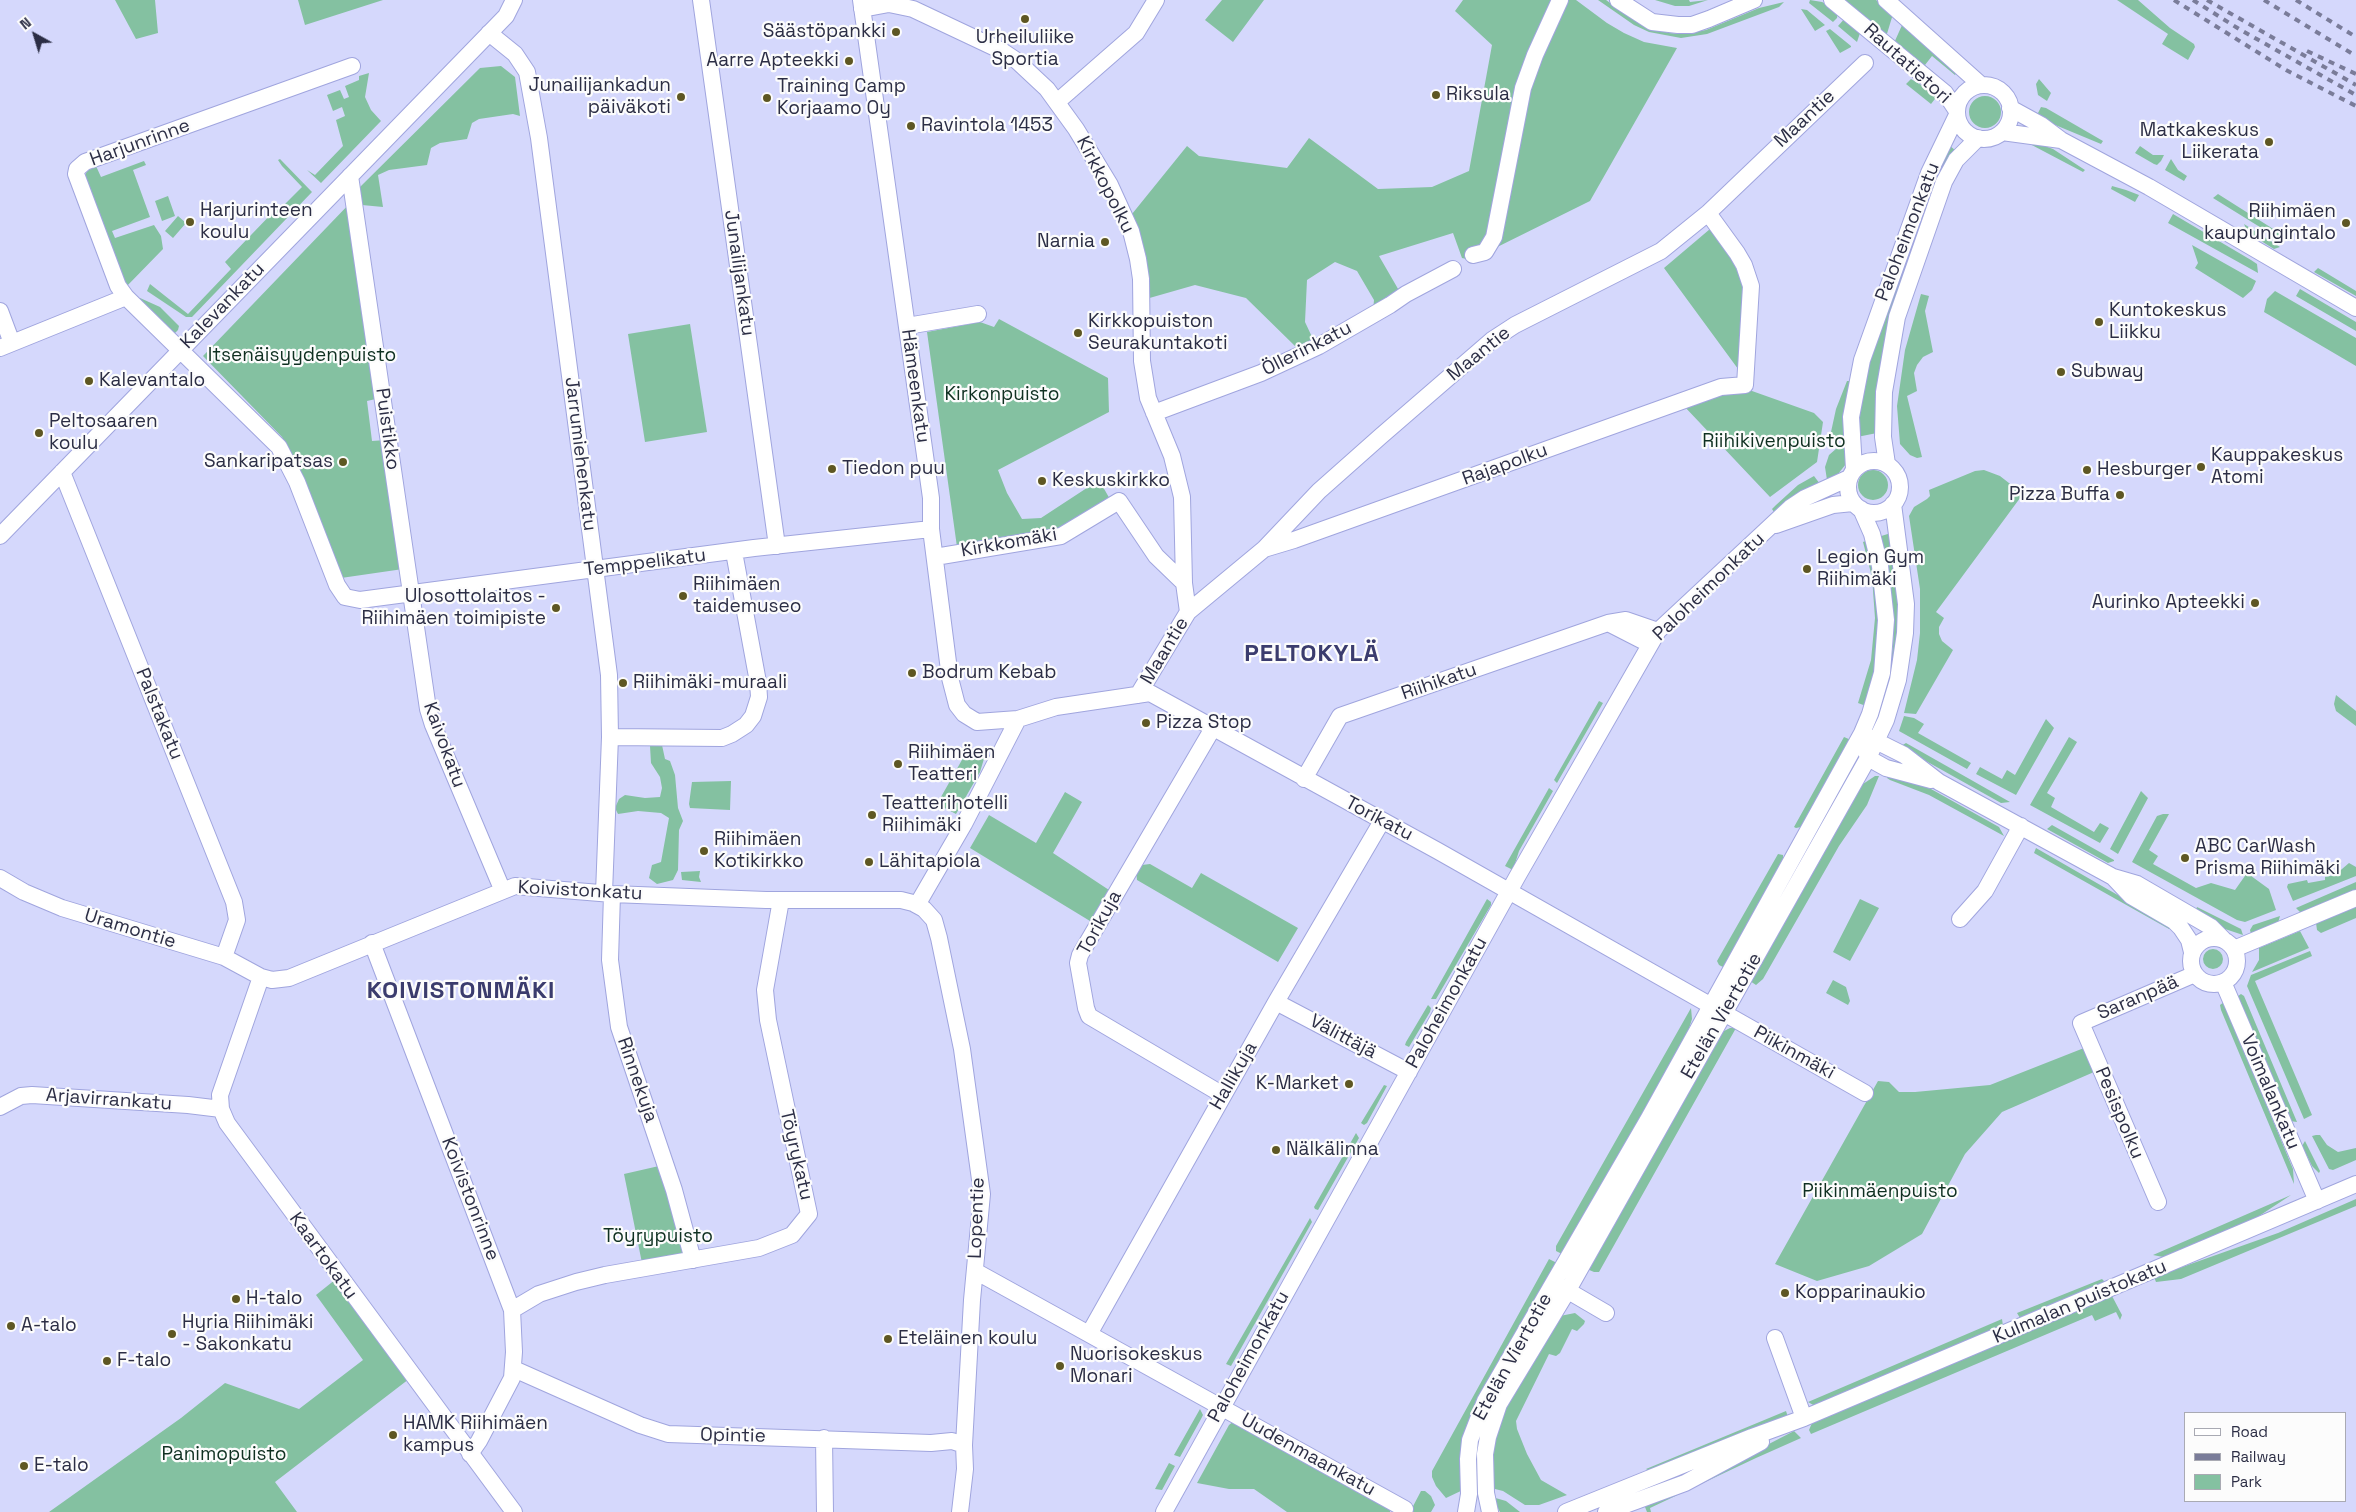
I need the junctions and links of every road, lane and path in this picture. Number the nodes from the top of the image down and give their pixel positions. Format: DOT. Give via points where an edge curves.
graph roads {
  1 [pos="502,0"];
  2 [pos="514,0"];
  3 [pos="701,0"];
  4 [pos="1156,0"];
  5 [pos="1560,0"];
  6 [pos="1618,0"];
  7 [pos="1754,0"];
  8 [pos="1832,0"];
  9 [pos="1886,0"];
  10 [pos="861,4"];
  11 [pos="489,33"];
  12 [pos="1864,64"];
  13 [pos="352,66"];
  14 [pos="1981,85"];
  15 [pos="1058,102"];
  16 [pos="2010,108"];
  17 [pos="1957,113"];
  18 [pos="2002,132"];
  19 [pos="1978,138"];
  20 [pos="2061,140"];
  21 [pos="350,176"];
  22 [pos="1708,213"];
  23 [pos="1473,256"];
  24 [pos="1453,269"];
  25 [pos="126,297"];
  26 [pos="2356,308"];
  27 [pos="0,311"];
  28 [pos="978,314"];
  29 [pos="906,326"];
  30 [pos="6,345"];
  31 [pos="181,350"];
  32 [pos="1154,413"];
  33 [pos="1887,464"];
  34 [pos="62,472"];
  35 [pos="1851,474"];
  36 [pos="1893,504"];
  37 [pos="1857,506"];
  38 [pos="1771,526"];
  39 [pos="931,529"];
  40 [pos="0,536"];
  41 [pos="777,546"];
  42 [pos="1264,548"];
  43 [pos="734,552"];
  44 [pos="935,557"];
  45 [pos="595,570"];
  46 [pos="1184,583"];
  47 [pos="410,593"];
  48 [pos="1188,612"];
  49 [pos="1653,638"];
  50 [pos="1138,695"];
  51 [pos="1018,718"];
  52 [pos="1213,728"];
  53 [pos="610,737"];
  54 [pos="1869,737"];
  55 [pos="1868,758"];
  56 [pos="1304,779"];
  57 [pos="1939,782"];
  58 [pos="1382,821"];
  59 [pos="2021,826"];
  60 [pos="2113,877"];
  61 [pos="0,878"];
  62 [pos="502,889"];
  63 [pos="1509,892"];
  64 [pos="608,893"];
  65 [pos="2356,898"];
  66 [pos="781,900"];
  67 [pos="917,905"];
  68 [pos="1960,919"];
  69 [pos="372,943"];
  70 [pos="2229,944"];
  71 [pos="2192,952"];
  72 [pos="224,957"];
  73 [pos="2195,974"];
  74 [pos="261,977"];
  75 [pos="2223,982"];
  76 [pos="1276,1002"];
  77 [pos="1717,1009"];
  78 [pos="2081,1023"];
  79 [pos="1409,1072"];
  80 [pos="1865,1093"];
  81 [pos="1223,1095"];
  82 [pos="0,1106"];
  83 [pos="221,1109"];
  84 [pos="2356,1184"];
  85 [pos="2317,1201"];
  86 [pos="2158,1202"];
  87 [pos="694,1260"];
  88 [pos="975,1271"];
  89 [pos="1561,1286"];
  90 [pos="512,1310"];
  91 [pos="1606,1313"];
  92 [pos="1089,1334"];
  93 [pos="1774,1338"];
  94 [pos="514,1369"];
  95 [pos="1221,1406"];
  96 [pos="1804,1418"];
  97 [pos="824,1438"];
  98 [pos="964,1445"];
  99 [pos="470,1454"];
  100 [pos="1405,1509"];
  101 [pos="514,1512"];
  102 [pos="825,1512"];
  103 [pos="960,1512"];
  104 [pos="1164,1512"];
  105 [pos="1466,1512"];
  106 [pos="1490,1512"];
  107 [pos="1566,1512"];
  108 [pos="1606,1512"];
  1 -- 11 [label="street, Kalevankatu"];
  2 -- 11 [label="street, Kalevankatu" via="506,16"];
  3 -- 41 [label="street, Junailijankatu"];
  4 -- 15 [label="street" via="1136,33"];
  5 -- 23 [label="street" via="1523,88 1494,237 1485,252"];
  6 -- 7 [label="street" via="1652,22 1678,25 1709,20"];
  8 -- 17 [label="street, Rautatietori" via="1945,93"];
  9 -- 14 [label="street, Rautatietori"];
  10 -- 15 [label="street, Kirkkopolku" via="889,4 913,9 1002,51 1026,68"];
  10 -- 29 [label="street, Hämeenkatu"];
  11 -- 21 [label="street, Kalevankatu"];
  11 -- 45 [label="street, Jarrumiehenkatu" via="515,54 530,80"];
  12 -- 22 [label="street, Maantie"];
  13 -- 25 [label="street, Harjunrinne" via="80,165 76,174 118,286"];
  14 -- 16 [label="street" via="2000,90"];
  14 -- 17 [label="street" via="1962,95"];
  15 -- 32 [label="street, Kirkkopolku" via="1099,165 1131,231 1141,279 1143,374"];
  16 -- 18 [label="street" via="2008,123"];
  16 -- 20 [label="street"];
  17 -- 19 [label="street" via="1964,130"];
  17 -- 35 [label="street, Paloheimonkatu" via="1929,173 1862,360 1851,418"];
  18 -- 19 [label="street"];
  18 -- 20 [label="street"];
  19 -- 33 [label="street, Paloheimonkatu" via="1956,160 1944,182 1897,317 1884,392 1883,437"];
  20 -- 26 [label="street" via="2149,187"];
  21 -- 31 [label="street, Kalevankatu"];
  21 -- 47 [label="street, Puistikko"];
  22 -- 42 [label="street, Maantie" via="1661,251 1528,317 1492,340 1319,491"];
  22 -- 42 [label="street, Rajapolku" via="1744,265 1750,286 1746,384 1721,387"];
  24 -- 32 [label="street, Öllerinkatu" via="1319,346 1261,373"];
  25 -- 30 [label="street"];
  25 -- 31 [label="street, Harjunrinne"];
  27 -- 30 [label="street"];
  28 -- 29 [label="street"];
  29 -- 39 [label="street, Hämeenkatu" via="931,498"];
  31 -- 34 [label="street, Kalevankatu"];
  31 -- 47 [label="street, Temppelikatu" via="279,448 297,482 337,585 345,597 360,600"];
  32 -- 46 [label="street, Kirkkopolku" via="1172,456 1182,497"];
  33 -- 35 [label="street" via="1872,460 1862,463"];
  33 -- 36 [label="street" via="1899,480 1900,490"];
  34 -- 40 [label="street, Kalevankatu"];
  34 -- 72 [label="street, Palstakatu" via="234,902 237,920"];
  35 -- 37 [label="street" via="1848,494"];
  35 -- 38 [label="street, Paloheimonkatu" via="1805,498"];
  36 -- 37 [label="street" via="1876,513"];
  36 -- 54 [label="street, Etelän Viertotie" via="1906,604 1905,633 1894,699"];
  37 -- 38 [label="street, Paloheimonkatu" via="1833,505"];
  37 -- 54 [label="street, Etelän Viertotie" via="1872,534 1880,566 1886,620 1882,673"];
  38 -- 49 [label="street, Paloheimonkatu"];
  39 -- 41 [label="street, Temppelikatu"];
  39 -- 44 [label="street, Hämeenkatu"];
  41 -- 43 [label="street, Temppelikatu"];
  42 -- 48 [label="street, Maantie"];
  43 -- 45 [label="street, Temppelikatu"];
  43 -- 53 [label="street" via="758,682 753,716 746,725 722,738"];
  44 -- 46 [label="street, Kirkkomäki" via="1061,536 1119,501 1156,556"];
  44 -- 51 [label="street, Hämeenkatu" via="950,678 957,705 977,722"];
  45 -- 47 [label="street, Temppelikatu"];
  45 -- 53 [label="street, Jarrumiehenkatu" via="609,675"];
  46 -- 48 [label="street, Kirkkopolku"];
  47 -- 62 [label="street, Kaivokatu" via="428,709"];
  48 -- 50 [label="street, Maantie"];
  49 -- 56 [label="street, Riihikatu" via="1626,620 1608,623 1340,716"];
  49 -- 63 [label="street, Paloheimonkatu"];
  50 -- 51 [label="street, Torikatu" via="1056,707"];
  50 -- 52 [label="street, Torikatu" via="1150,693"];
  51 -- 67 [label="street" via="964,824"];
  52 -- 56 [label="street, Torikatu"];
  52 -- 81 [label="street, Torikuja" via="1078,963 1089,1016"];
  53 -- 64 [label="street, Jarrumiehenkatu"];
  54 -- 55 [label="street"];
  54 -- 57 [label="street" via="1904,755"];
  54 -- 77 [label="street, Etelän Viertotie"];
  55 -- 57 [label="street" via="1886,768"];
  55 -- 77 [label="street, Etelän Viertotie"];
  56 -- 58 [label="street, Torikatu"];
  57 -- 59 [label="street"];
  58 -- 63 [label="street, Torikatu"];
  58 -- 76 [label="street, Hallikuja"];
  59 -- 60 [label="street"];
  59 -- 68 [label="street" via="1985,891"];
  60 -- 70 [label="street" via="2137,884 2211,927"];
  60 -- 71 [label="street" via="2131,896 2174,921 2189,940"];
  61 -- 72 [label="street, Uramontie" via="62,908"];
  62 -- 64 [label="street, Koivistonkatu" via="526,885"];
  62 -- 69 [label="street, Koivistonkatu"];
  63 -- 77 [label="street, Torikatu"];
  63 -- 79 [label="street, Paloheimonkatu"];
  64 -- 66 [label="street, Koivistonkatu"];
  64 -- 87 [label="street, Rinnekuja" via="610,960 619,1027"];
  65 -- 70 [label="street"];
  66 -- 67 [label="street, Koivistonkatu" via="901,900"];
  66 -- 87 [label="street, Töyrykatu" via="765,990 766,1005 809,1214 784,1240"];
  67 -- 88 [label="street, Lopentie" via="934,920 962,1050 982,1194"];
  69 -- 74 [label="street, Koivistonkatu" via="289,978 272,980"];
  69 -- 90 [label="street, Koivistonrinne"];
  70 -- 71 [label="street" via="2214,937 2197,944"];
  70 -- 75 [label="street" via="2238,961 2231,977"];
  71 -- 73 [label="street" via="2191,966"];
  72 -- 74 [label="street, Uramontie"];
  73 -- 75 [label="street" via="2210,984"];
  73 -- 78 [label="street, Saranpää"];
  74 -- 83 [label="street" via="223,1084"];
  75 -- 85 [label="street, Voimalankatu"];
  76 -- 79 [label="street, Välittäjä"];
  76 -- 81 [label="street, Hallikuja"];
  77 -- 80 [label="street, Piikinmäki"];
  77 -- 89 [label="street, Etelän Viertotie"];
  78 -- 86 [label="street, Pesispolku"];
  79 -- 95 [label="street, Paloheimonkatu"];
  81 -- 92 [label="street, Hallikuja"];
  82 -- 83 [label="street, Arjavirrankatu" via="21,1096 32,1095"];
  83 -- 99 [label="street, Kaartokatu" via="234,1135"];
  84 -- 85 [label="street, Kulmalan puistokatu"];
  85 -- 96 [label="street, Kulmalan puistokatu"];
  87 -- 90 [label="street, Töyrykatu" via="576,1282 539,1294"];
  88 -- 92 [label="street, Uudenmaankatu"];
  88 -- 98 [label="street, Lopentie"];
  89 -- 91 [label="street"];
  89 -- 105 [label="street, Etelän Viertotie" via="1485,1401 1476,1422 1468,1459"];
  89 -- 106 [label="street, Etelän Viertotie" via="1492,1421 1485,1454"];
  90 -- 94 [label="street, Koivistonrinne"];
  92 -- 95 [label="street, Uudenmaankatu"];
  93 -- 96 [label="street"];
  94 -- 97 [label="street, Opintie" via="640,1425 668,1434"];
  94 -- 99 [label="street, Koivistonrinne"];
  95 -- 100 [label="street, Uudenmaankatu"];
  95 -- 104 [label="street, Paloheimonkatu"];
  96 -- 107 [label="street, Kulmalan puistokatu"];
  96 -- 108 [label="street, Kulmalan puistokatu" via="1706,1473"];
  97 -- 98 [label="street, Opintie" via="952,1441"];
  97 -- 102 [label="street"];
  98 -- 103 [label="street, Lopentie"];
  99 -- 101 [label="street, Kaartokatu"];
}
